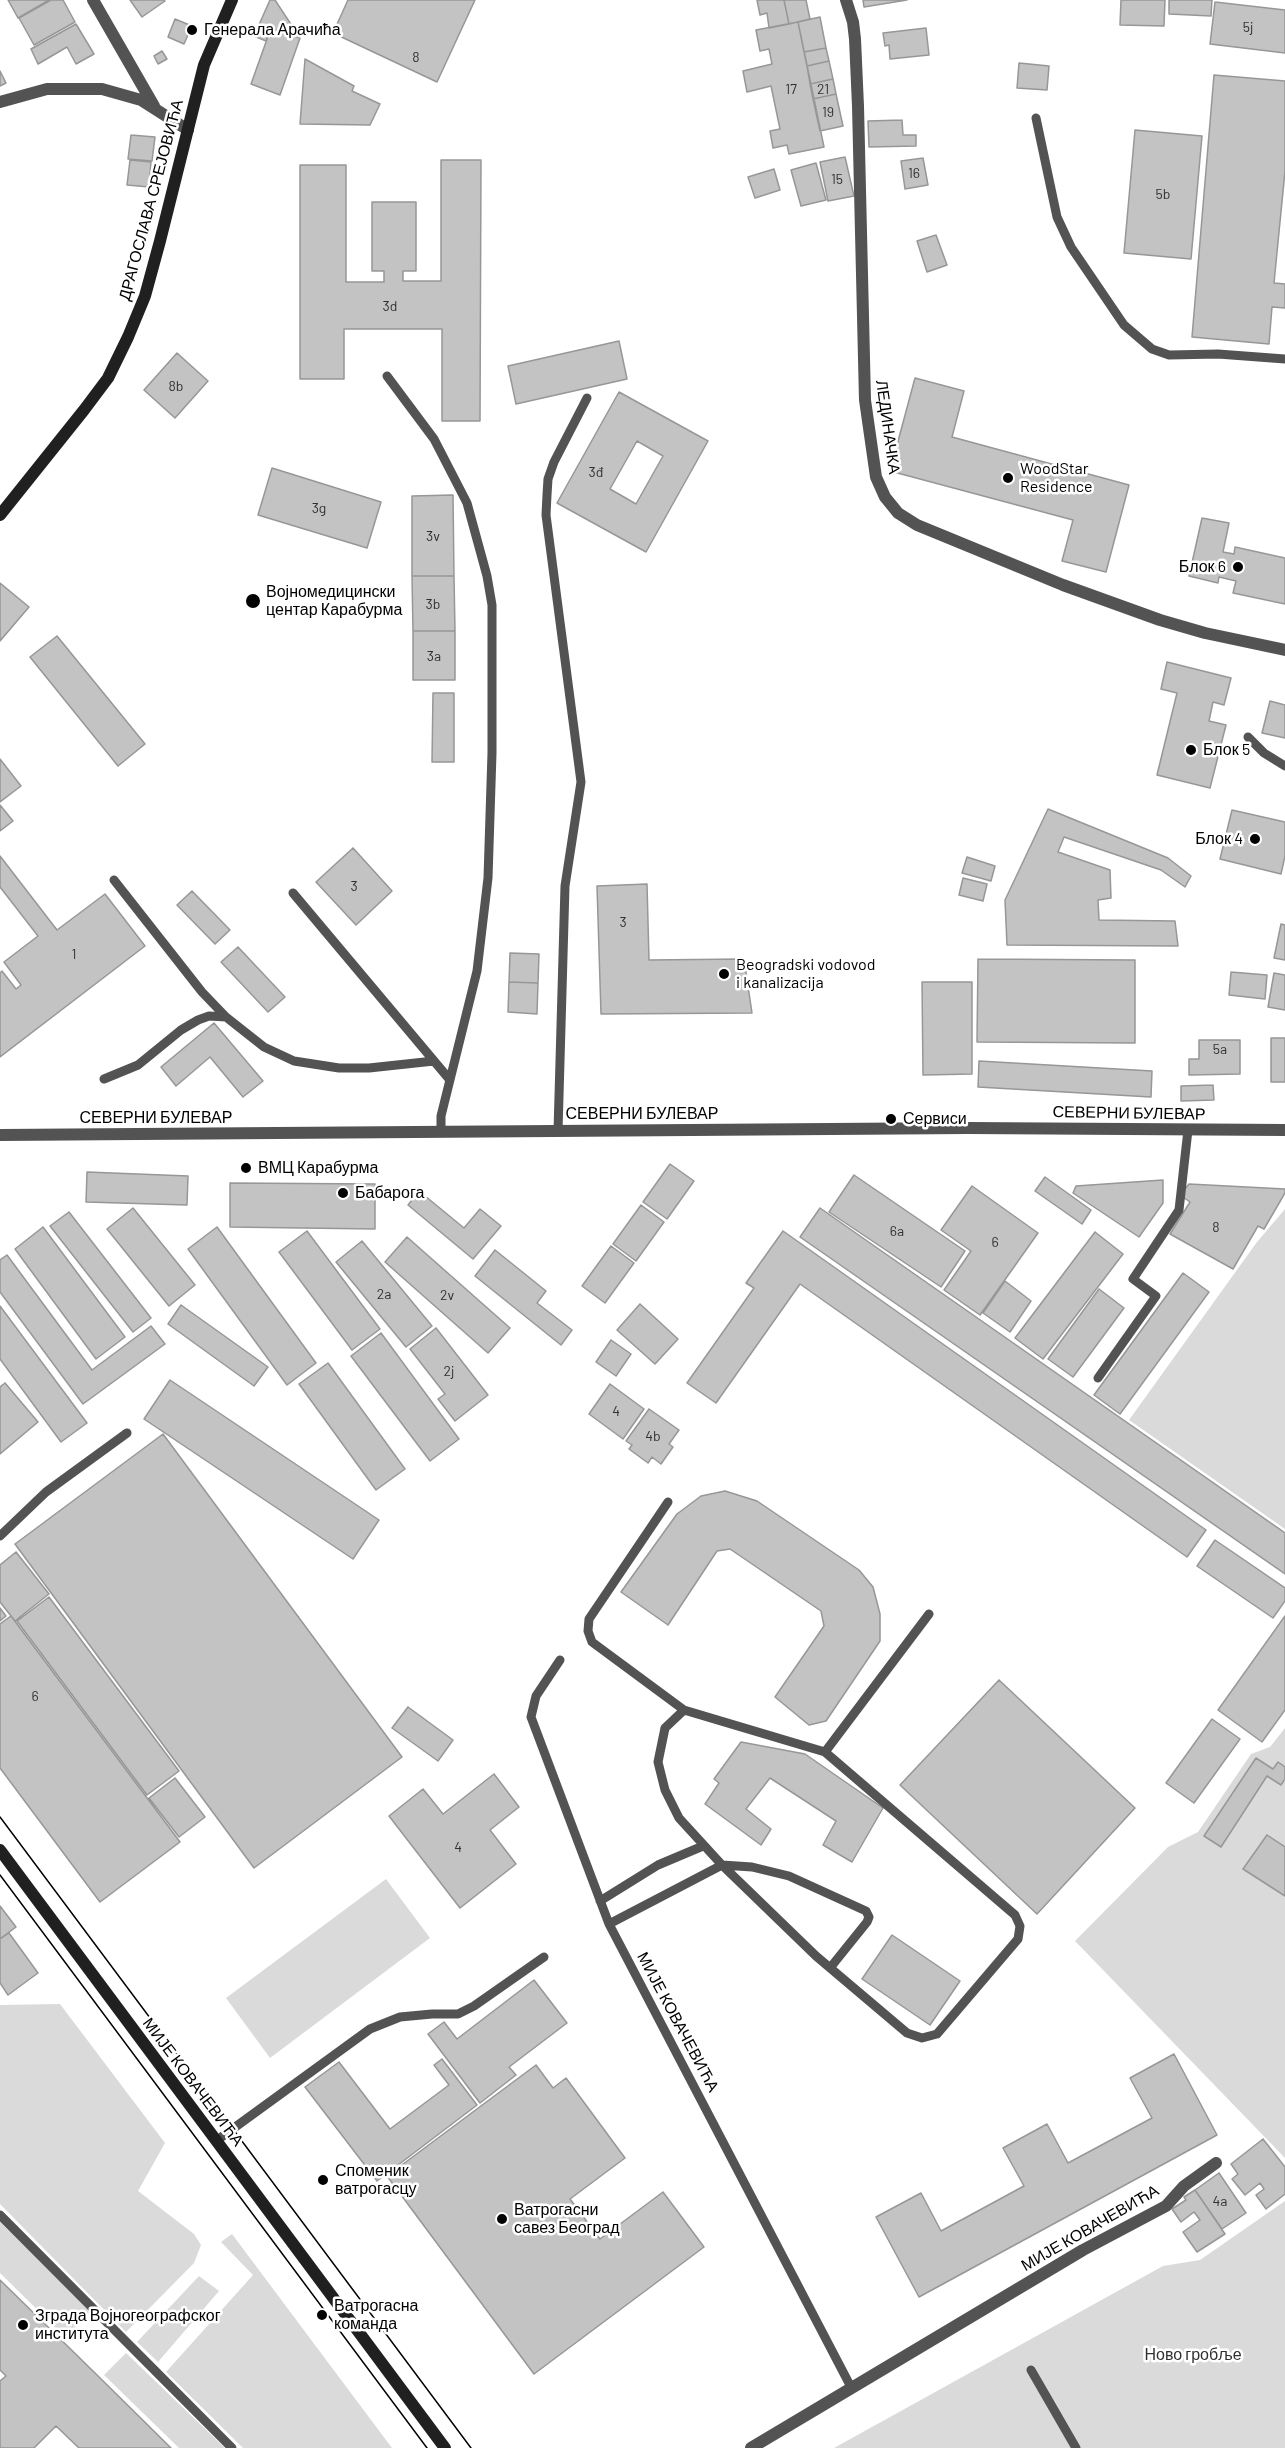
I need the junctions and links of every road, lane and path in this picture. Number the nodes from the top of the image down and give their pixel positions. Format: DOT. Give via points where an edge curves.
graph roads {
  1 [pos="93,0"];
  2 [pos="232,0"];
  3 [pos="846,0"];
  4 [pos="0,102"];
  5 [pos="154,107"];
  6 [pos="1036,118"];
  7 [pos="188,130"];
  8 [pos="1285,359"];
  9 [pos="387,376"];
  10 [pos="587,398"];
  11 [pos="0,515"];
  12 [pos="1285,650"];
  13 [pos="1248,737"];
  14 [pos="1285,766"];
  15 [pos="114,880"];
  16 [pos="293,893"];
  17 [pos="226,1017"];
  18 [pos="434,1061"];
  19 [pos="104,1079"];
  20 [pos="450,1080"];
  21 [pos="1188,1130"];
  22 [pos="1285,1130"];
  23 [pos="558,1131"];
  24 [pos="441,1132"];
  25 [pos="0,1135"];
  26 [pos="1098,1378"];
  27 [pos="127,1433"];
  28 [pos="668,1502"];
  29 [pos="0,1536"];
  30 [pos="929,1614"];
  31 [pos="560,1660"];
  32 [pos="684,1710"];
  33 [pos="825,1752"];
  34 [pos="703,1846"];
  35 [pos="0,1850"];
  36 [pos="722,1865"];
  37 [pos="600,1901"];
  38 [pos="609,1924"];
  39 [pos="544,1958"];
  40 [pos="831,1968"];
  41 [pos="216,2140"];
  42 [pos="1216,2163"];
  43 [pos="0,2215"];
  44 [pos="1031,2370"];
  45 [pos="852,2389"];
  46 [pos="232,2448"];
  47 [pos="445,2448"];
  48 [pos="751,2448"];
  49 [pos="1076,2448"];
  1 -- 5 [label="street"];
  2 -- 7 [label="main road, ДРАГОСЛАВА СРЕЈОВИЋА" via="207,57"];
  3 -- 12 [label="street, ЛЕДИНАЧКА" via="855,51 865,400 876,477 885,497 898,513 917,525 1063,585 1160,620"];
  4 -- 5 [label="street" via="47,89 86,87 123,94"];
  5 -- 7 [label="street"];
  6 -- 8 [label="lane" via="1057,217 1071,248 1124,326 1152,349 1169,355"];
  7 -- 11 [label="main road, ДРАГОСЛАВА СРЕЈОВИЋА" via="144,296 118,359 84,410"];
  9 -- 20 [label="lane" via="434,439 467,503 492,605 488,878 477,971"];
  10 -- 23 [label="lane" via="548,478 546,515 581,782 565,886"];
  13 -- 14 [label="lane"];
  15 -- 17 [label="lane"];
  16 -- 18 [label="lane"];
  17 -- 18 [label="lane" via="258,1043 294,1061 369,1068"];
  17 -- 19 [label="lane" via="198,1020 138,1065"];
  18 -- 20 [label="lane"];
  20 -- 24 [label="lane"];
  21 -- 22 [label="street, СЕВЕРНИ БУЛЕВАР"];
  21 -- 23 [label="street, СЕВЕРНИ БУЛЕВАР"];
  21 -- 26 [label="lane" via="1179,1210 1133,1279 1156,1296"];
  23 -- 24 [label="street, СЕВЕРНИ БУЛЕВАР"];
  24 -- 25 [label="street, СЕВЕРНИ БУЛЕВАР"];
  27 -- 29 [label="lane" via="46,1492"];
  28 -- 32 [label="lane" via="589,1619 588,1631 592,1642"];
  30 -- 33 [label="lane"];
  31 -- 37 [label="lane, МИЈЕ КОВАЧЕВИЋА" via="536,1696 531,1717"];
  32 -- 33 [label="lane"];
  32 -- 34 [label="lane" via="665,1728 658,1762 665,1790 679,1818"];
  33 -- 40 [label="lane" via="1015,1914 1020,1926 1018,1939 937,2034 922,2038 908,2033"];
  34 -- 36 [label="lane"];
  34 -- 37 [label="lane" via="658,1865"];
  35 -- 41 [label="main road, МИЈЕ КОВАЧЕВИЋА"];
  36 -- 38 [label="lane"];
  36 -- 40 [label="lane"];
  36 -- 40 [label="lane" via="789,1876 866,1911 867,1922"];
  37 -- 38 [label="lane, МИЈЕ КОВАЧЕВИЋА"];
  38 -- 45 [label="lane, МИЈЕ КОВАЧЕВИЋА"];
  39 -- 41 [label="lane" via="458,2014 400,2017 370,2029"];
  41 -- 47 [label="main road, МИЈЕ КОВАЧЕВИЋА"];
  42 -- 45 [label="street, МИЈЕ КОВАЧЕВИЋА" via="1184,2186 1166,2206 1083,2250"];
  43 -- 46 [label="lane"];
  44 -- 49 [label="lane"];
  45 -- 48 [label="street, МИЈЕ КОВАЧЕВИЋА"];
}
